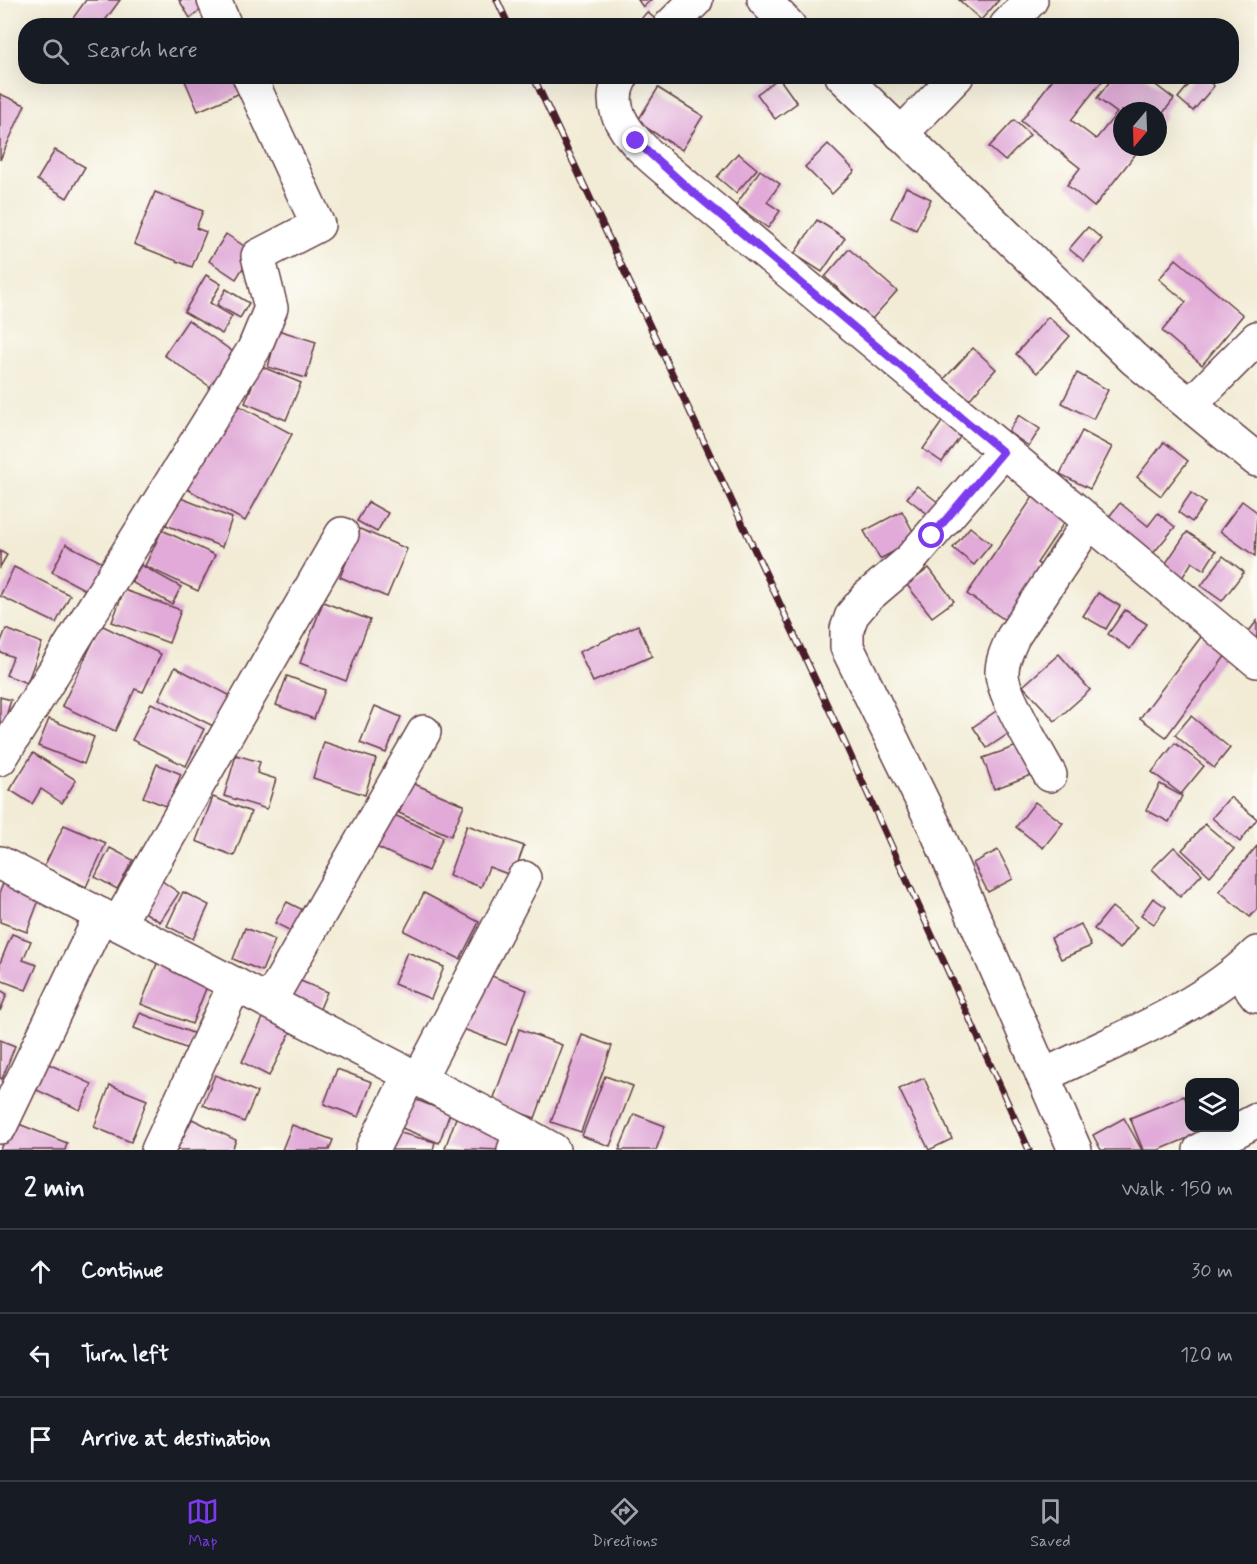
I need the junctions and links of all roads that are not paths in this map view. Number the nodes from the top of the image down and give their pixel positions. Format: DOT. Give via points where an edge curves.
graph roads {
  1 [pos="214,0"];
  2 [pos="696,0"];
  3 [pos="764,0"];
  4 [pos="1031,0"];
  5 [pos="222,18"];
  6 [pos="678,18"];
  7 [pos="781,18"];
  8 [pos="1014,18"];
  9 [pos="253,84"];
  10 [pos="617,84"];
  11 [pos="850,84"];
  12 [pos="949,84"];
  13 [pos="901,134"];
  14 [pos="1257,338"];
  15 [pos="1190,405"];
  16 [pos="1003,452"];
  17 [pos="1257,460"];
  18 [pos="1089,522"];
  19 [pos="342,534"];
  20 [pos="1257,661"];
  21 [pos="424,732"];
  22 [pos="0,759"];
  23 [pos="1050,775"];
  24 [pos="0,863"];
  25 [pos="524,878"];
  26 [pos="110,920"];
  27 [pos="1251,973"];
  28 [pos="235,984"];
  29 [pos="269,1002"];
  30 [pos="1043,1076"];
  31 [pos="414,1077"];
  32 [pos="1257,1120"];
  33 [pos="0,1127"];
  34 [pos="518,1141"];
  35 [pos="1208,1148"];
  36 [pos="158,1150"];
  37 [pos="372,1150"];
  38 [pos="553,1150"];
  39 [pos="1075,1150"];
  1 -- 5 [label="street"];
  2 -- 6 [label="street"];
  3 -- 7 [label="street"];
  4 -- 8 [label="street"];
  9 -- 22 [label="street" via="318,225 258,256 271,308 254,349"];
  10 -- 16 [label="street" via="614,102 620,120 636,141"];
  11 -- 13 [label="street"];
  12 -- 13 [label="street"];
  13 -- 15 [label="street" via="1134,359"];
  14 -- 15 [label="street"];
  15 -- 17 [label="street"];
  16 -- 18 [label="street"];
  16 -- 30 [label="street" via="908,562 852,615 847,647 935,827"];
  18 -- 20 [label="street"];
  18 -- 23 [label="street" via="1013,637 1001,674"];
  19 -- 26 [label="street"];
  21 -- 29 [label="street"];
  24 -- 26 [label="street"];
  25 -- 31 [label="street"];
  26 -- 28 [label="street"];
  26 -- 33 [label="street"];
  27 -- 30 [label="street"];
  28 -- 29 [label="street"];
  28 -- 36 [label="street"];
  29 -- 31 [label="street"];
  30 -- 39 [label="street"];
  31 -- 34 [label="street"];
  31 -- 37 [label="street"];
  32 -- 35 [label="street"];
  34 -- 38 [label="street"];
}
